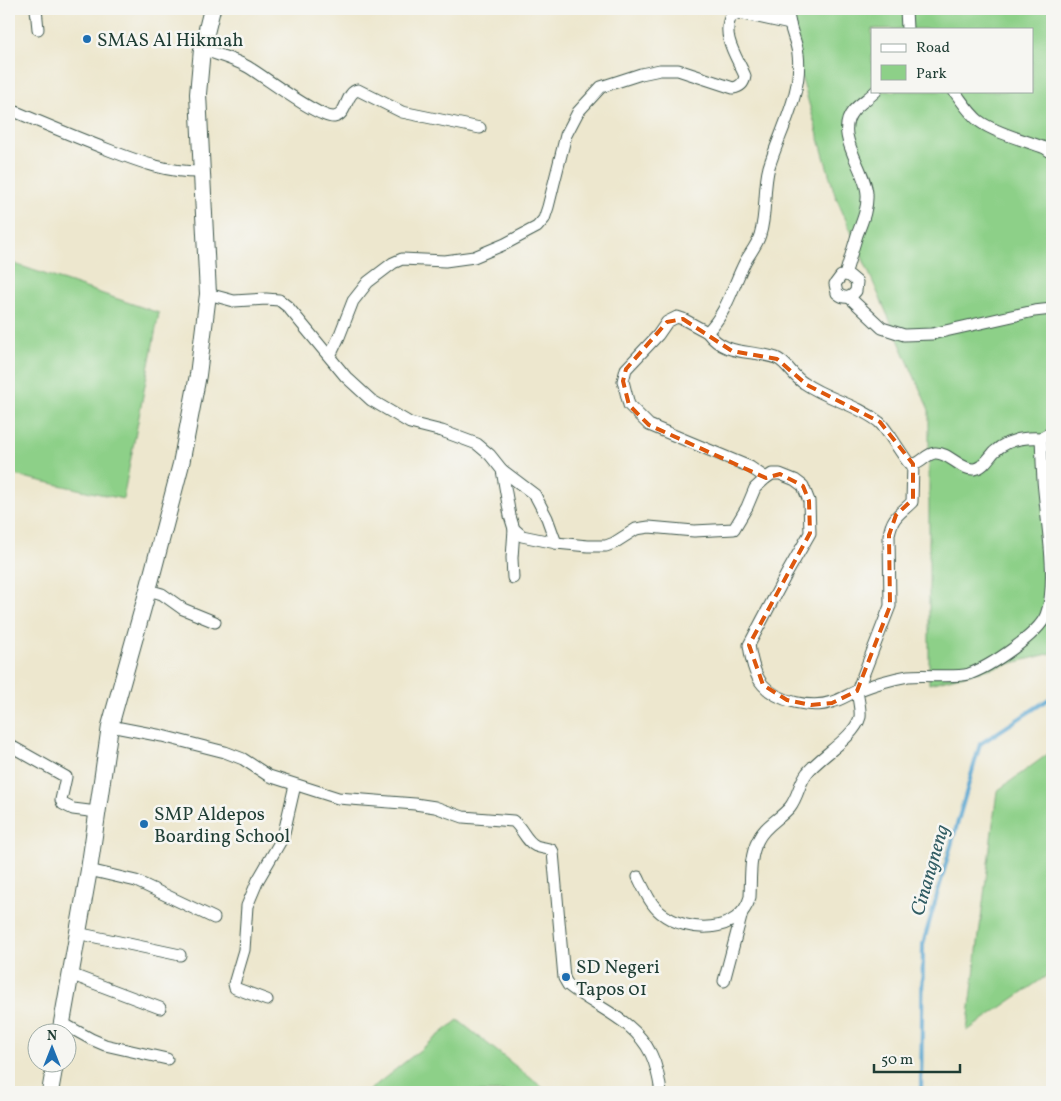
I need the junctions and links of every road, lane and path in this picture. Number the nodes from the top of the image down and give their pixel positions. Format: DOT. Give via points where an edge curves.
graph roads {
  1 [pos="36,9"];
  2 [pos="212,9"];
  3 [pos="787,9"];
  4 [pos="906,9"];
  5 [pos="790,24"];
  6 [pos="906,28"];
  7 [pos="38,29"];
  8 [pos="202,49"];
  9 [pos="875,92"];
  10 [pos="955,92"];
  11 [pos="9,109"];
  12 [pos="480,128"];
  13 [pos="1052,153"];
  14 [pos="203,172"];
  15 [pos="845,275"];
  16 [pos="208,294"];
  17 [pos="849,297"];
  18 [pos="1052,309"];
  19 [pos="707,332"];
  20 [pos="330,356"];
  21 [pos="1052,432"];
  22 [pos="1041,438"];
  23 [pos="913,464"];
  24 [pos="502,470"];
  25 [pos="766,478"];
  26 [pos="514,529"];
  27 [pos="556,543"];
  28 [pos="513,578"];
  29 [pos="148,590"];
  30 [pos="215,622"];
  31 [pos="857,690"];
  32 [pos="110,726"];
  33 [pos="9,746"];
  34 [pos="295,785"];
  35 [pos="97,812"];
  36 [pos="89,870"];
  37 [pos="638,877"];
  38 [pos="742,914"];
  39 [pos="214,918"];
  40 [pos="78,933"];
  41 [pos="180,955"];
  42 [pos="70,974"];
  43 [pos="724,982"];
  44 [pos="267,1000"];
  45 [pos="160,1008"];
  46 [pos="62,1024"];
  47 [pos="78,1034"];
  48 [pos="166,1059"];
  49 [pos="53,1074"];
  50 [pos="50,1092"];
  51 [pos="661,1092"];
  1 -- 7 [label="street"];
  2 -- 8 [label="street"];
  3 -- 5 [label="street"];
  4 -- 6 [label="street"];
  5 -- 19 [label="street" via="798,53 798,75 789,113 769,169 760,237 745,261 728,302"];
  5 -- 20 [label="street" via="739,13 730,16 726,34 745,76 737,87 678,70 641,74 601,87 578,112 566,134 548,207 537,227 474,257 445,261 402,259 393,263 368,282 354,301"];
  8 -- 12 [label="street" via="250,68 328,116 341,114 352,93 358,90 402,112"];
  8 -- 14 [label="street" via="198,94"];
  9 -- 15 [label="street" via="848,119 850,147 868,195"];
  10 -- 13 [label="street" via="979,121"];
  11 -- 14 [label="street" via="137,160 170,170"];
  14 -- 16 [label="street"];
  15 -- 17 [label="street" via="857,282 856,291"];
  15 -- 17 [label="street" via="837,280 835,288 840,296"];
  16 -- 20 [label="street" via="234,301 279,300 288,306"];
  16 -- 29 [label="street" via="198,376 183,454"];
  17 -- 18 [label="street" via="882,328 904,335 932,334"];
  19 -- 23 [label="street" via="713,340 732,350 777,359 795,378 880,422 908,462"];
  19 -- 25 [label="street" via="677,317 667,322 626,369 623,381 629,405 649,425 750,467"];
  20 -- 24 [label="street" via="370,400 410,423 477,444"];
  21 -- 22 [label="street"];
  22 -- 23 [label="street" via="1008,443 976,469 969,469 938,453"];
  22 -- 31 [label="street" via="1051,583 1045,617 1034,633 967,675 908,676"];
  23 -- 31 [label="street" via="912,502 896,516 890,527 890,606"];
  24 -- 26 [label="street"];
  24 -- 27 [label="street" via="535,495"];
  25 -- 27 [label="street" via="755,488 734,529 694,531 649,527 636,529 606,546"];
  25 -- 31 [label="street" via="772,474 785,475 803,486 809,501 811,528 749,645 755,671 762,685 774,693 787,700 811,705 832,703"];
  26 -- 27 [label="street" via="522,536"];
  26 -- 28 [label="street"];
  29 -- 30 [label="street"];
  29 -- 32 [label="street"];
  31 -- 38 [label="street" via="860,716 855,726 805,774 790,807 758,839 752,857 750,897"];
  32 -- 34 [label="street" via="225,752 269,776"];
  32 -- 35 [label="street"];
  33 -- 35 [label="street" via="66,776 63,804 73,809"];
  34 -- 44 [label="street" via="283,837 247,906 247,934 234,984 235,988"];
  34 -- 51 [label="street" via="338,798 415,804 463,817 513,821 534,845 552,850 564,978 573,990 627,1024 641,1038 651,1054"];
  35 -- 36 [label="street"];
  36 -- 39 [label="street" via="136,882"];
  36 -- 40 [label="street"];
  37 -- 38 [label="street" via="653,905 669,919 680,923 716,926"];
  38 -- 43 [label="street"];
  40 -- 41 [label="street"];
  40 -- 42 [label="street"];
  42 -- 45 [label="street"];
  42 -- 46 [label="street"];
  47 -- 48 [label="street" via="106,1045"];
  49 -- 50 [label="street"];
}
